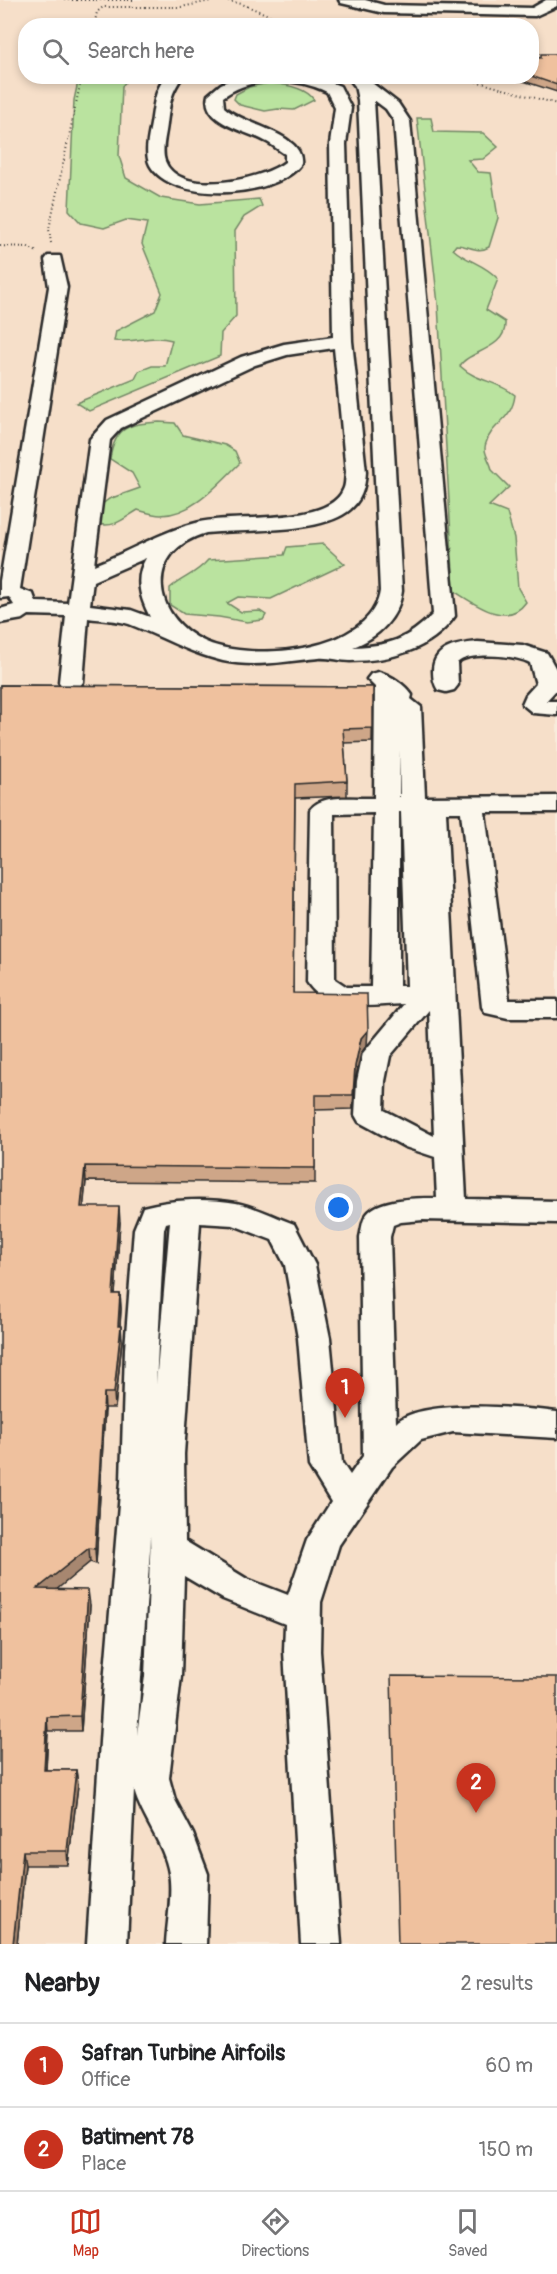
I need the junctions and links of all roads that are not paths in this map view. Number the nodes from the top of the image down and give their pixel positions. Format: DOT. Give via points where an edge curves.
graph roads {
  1 [pos="346,0"];
  2 [pos="557,0"];
  3 [pos="167,84"];
  4 [pos="237,84"];
  5 [pos="323,84"];
  6 [pos="359,84"];
  7 [pos="362,84"];
  8 [pos="54,260"];
  9 [pos="343,341"];
  10 [pos="188,532"];
  11 [pos="82,577"];
  12 [pos="4,586"];
  13 [pos="25,608"];
  14 [pos="78,610"];
  15 [pos="0,616"];
  16 [pos="178,636"];
  17 [pos="323,651"];
  18 [pos="71,682"];
  19 [pos="446,685"];
  20 [pos="557,708"];
  21 [pos="423,803"];
  22 [pos="472,804"];
  23 [pos="557,804"];
  24 [pos="385,805"];
  25 [pos="385,995"];
  26 [pos="431,995"];
  27 [pos="557,1009"];
  28 [pos="436,1147"];
  29 [pos="452,1209"];
  30 [pos="186,1210"];
  31 [pos="557,1212"];
  32 [pos="557,1425"];
  33 [pos="380,1458"];
  34 [pos="350,1502"];
  35 [pos="168,1548"];
  36 [pos="303,1616"];
  37 [pos="107,1944"];
  38 [pos="186,1944"];
  39 [pos="321,1944"];
  1 -- 2 [label="street" via="384,9 535,12"];
  3 -- 4 [label="street" via="156,158 163,171 204,186 235,187 265,181 287,171 294,160 284,145 218,111 214,100 220,91"];
  5 -- 9 [label="street" via="334,89 344,108 338,144"];
  6 -- 17 [label="street" via="366,100 391,591 388,608 370,629"];
  7 -- 17 [label="street" via="392,106 402,121 444,616 420,638 398,648 356,654"];
  8 -- 12 [label="street" via="58,287"];
  9 -- 10 [label="street" via="356,472 351,496 333,511 317,517"];
  9 -- 11 [label="street" via="284,350 248,361 105,430 100,439"];
  10 -- 11 [label="street"];
  10 -- 16 [label="street" via="156,558 150,576 154,603"];
  11 -- 14 [label="street"];
  12 -- 13 [label="street" via="25,599"];
  13 -- 14 [label="street"];
  13 -- 15 [label="street"];
  14 -- 16 [label="street" via="131,617"];
  14 -- 18 [label="street"];
  16 -- 17 [label="street" via="219,652 254,657 289,657"];
  19 -- 20 [label="street" via="449,656 467,650 533,653 540,659 548,685 534,704"];
  21 -- 22 [label="street"];
  21 -- 24 [label="street"];
  21 -- 24 [label="street" via="409,707 398,702 400,695 383,682"];
  21 -- 26 [label="street"];
  22 -- 23 [label="street"];
  22 -- 27 [label="street" via="496,1007"];
  24 -- 25 [label="street"];
  24 -- 25 [label="street" via="322,810 321,970 324,986 343,996"];
  25 -- 26 [label="street"];
  26 -- 28 [label="street" via="377,1053 369,1115"];
  26 -- 29 [label="street"];
  29 -- 31 [label="street"];
  29 -- 33 [label="street" via="396,1211 379,1219 375,1237"];
  30 -- 34 [label="street" via="235,1214 283,1232 300,1265 314,1338 326,1466"];
  30 -- 35 [label="street" via="166,1454"];
  30 -- 37 [label="street" via="154,1215 149,1229 138,1481"];
  32 -- 33 [label="street" via="453,1419 411,1429"];
  33 -- 34 [label="street"];
  34 -- 36 [label="street" via="324,1540 303,1602"];
  35 -- 36 [label="street" via="235,1590"];
  35 -- 38 [label="street" via="163,1676 150,1778 157,1805 180,1846 189,1874"];
  36 -- 39 [label="street"];
}
